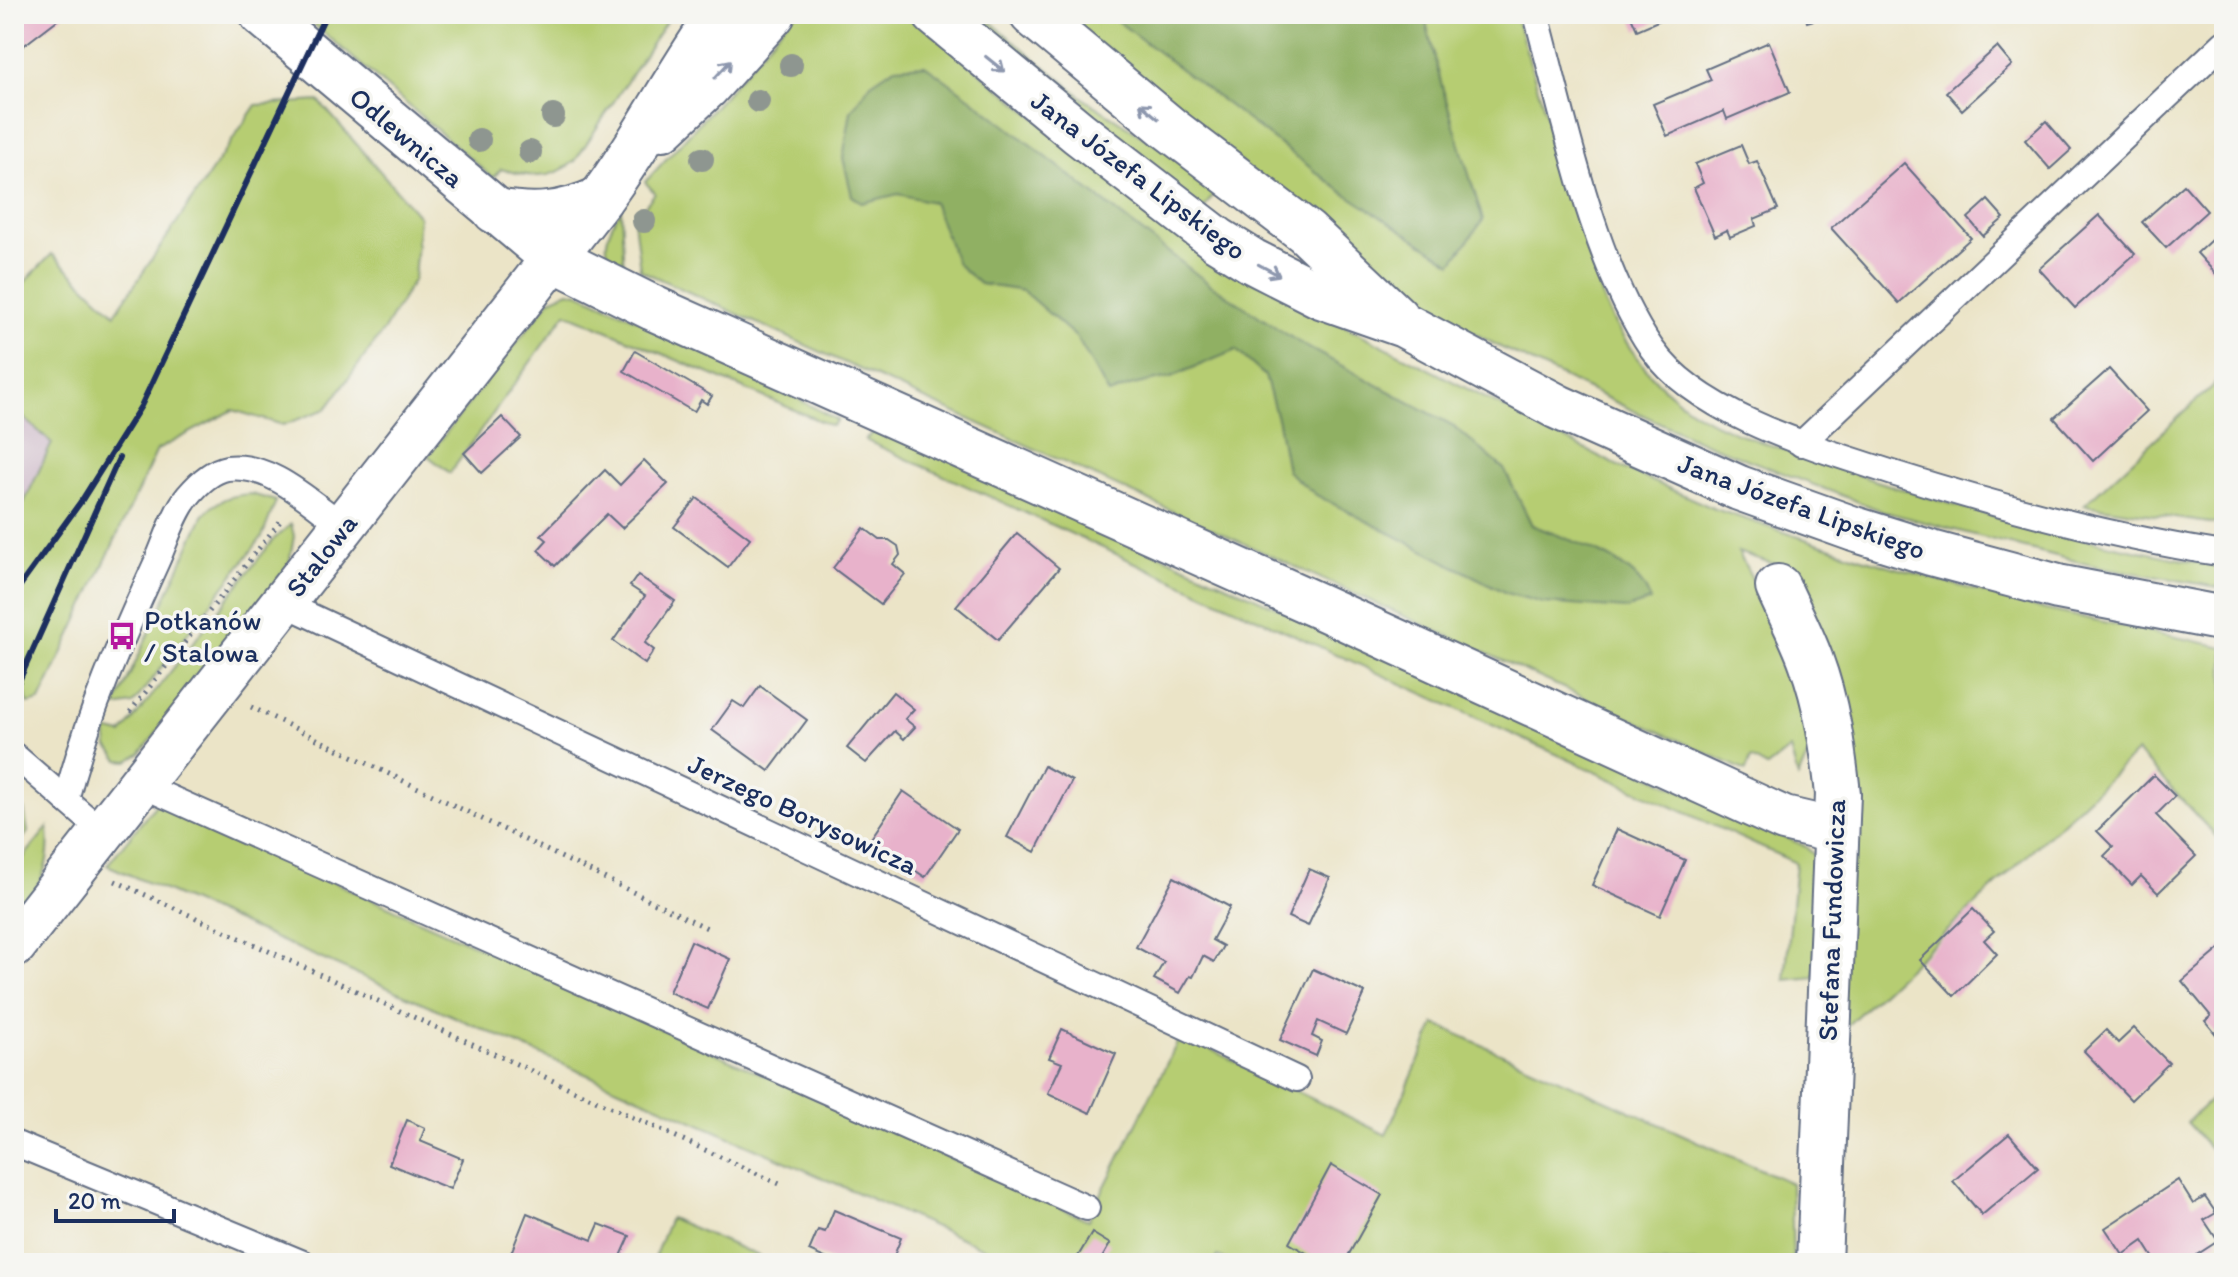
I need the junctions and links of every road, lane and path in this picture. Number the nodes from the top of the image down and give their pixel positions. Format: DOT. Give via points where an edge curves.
graph roads {
  1 [pos="262,14"];
  2 [pos="720,14"];
  3 [pos="773,14"];
  4 [pos="935,14"];
  5 [pos="1032,14"];
  6 [pos="1539,15"];
  7 [pos="2224,43"];
  8 [pos="627,162"];
  9 [pos="600,199"];
  10 [pos="495,211"];
  11 [pos="554,259"];
  12 [pos="517,306"];
  13 [pos="1404,325"];
  14 [pos="1801,444"];
  15 [pos="301,496"];
  16 [pos="344,526"];
  17 [pos="2224,554"];
  18 [pos="1778,587"];
  19 [pos="283,603"];
  20 [pos="2224,619"];
  21 [pos="215,689"];
  22 [pos="90,714"];
  23 [pos="14,755"];
  24 [pos="141,785"];
  25 [pos="66,800"];
  26 [pos="1835,831"];
  27 [pos="91,848"];
  28 [pos="707,928"];
  29 [pos="14,945"];
  30 [pos="1297,1079"];
  31 [pos="14,1143"];
  32 [pos="784,1186"];
  33 [pos="1087,1208"];
  34 [pos="303,1263"];
  35 [pos="1819,1263"];
  1 -- 10 [label="street, Odlewnicza"];
  2 -- 8 [label="street, Stalowa"];
  8 -- 3 [label="street, Stalowa, one-way" via="707,87"];
  4 -- 13 [label="street, Jana Józefa Lipskiego, one-way" via="1218,240 1321,296"];
  13 -- 5 [label="street, Jana Józefa Lipskiego, one-way" via="1306,232"];
  6 -- 14 [label="lane" via="1604,249 1653,351 1697,390"];
  7 -- 14 [label="lane"];
  8 -- 9 [label="street, Stalowa"];
  9 -- 10 [label="street" via="574,211 544,215"];
  9 -- 11 [label="street, Stalowa"];
  10 -- 11 [label="street, Odlewnicza"];
  10 -- 12 [label="street" via="516,261"];
  11 -- 12 [label="street, Stalowa"];
  11 -- 26 [label="street, Odlewnicza" via="1784,819"];
  12 -- 16 [label="street, Stalowa"];
  13 -- 20 [label="street, Jana Józefa Lipskiego" via="1558,407 1786,505 2024,578"];
  14 -- 17 [label="lane" via="2042,517"];
  15 -- 16 [label="lane"];
  15 -- 22 [label="path" via="123,721"];
  15 -- 22 [label="lane" via="274,476 248,468 225,468 204,479 186,498"];
  16 -- 19 [label="street, Stalowa"];
  18 -- 26 [label="street, Stefana Fundowicza" via="1811,660 1824,704 1838,794"];
  19 -- 21 [label="street, Stalowa"];
  19 -- 30 [label="lane, Jerzego Borysowicza"];
  21 -- 24 [label="street, Stalowa"];
  21 -- 28 [label="path"];
  22 -- 25 [label="lane"];
  23 -- 25 [label="lane"];
  24 -- 27 [label="street, Stalowa"];
  24 -- 33 [label="lane"];
  25 -- 27 [label="lane"];
  26 -- 35 [label="street, Stefana Fundowicza"];
  27 -- 29 [label="street, Stalowa"];
  27 -- 32 [label="path"];
  31 -- 34 [label="lane"];
}
